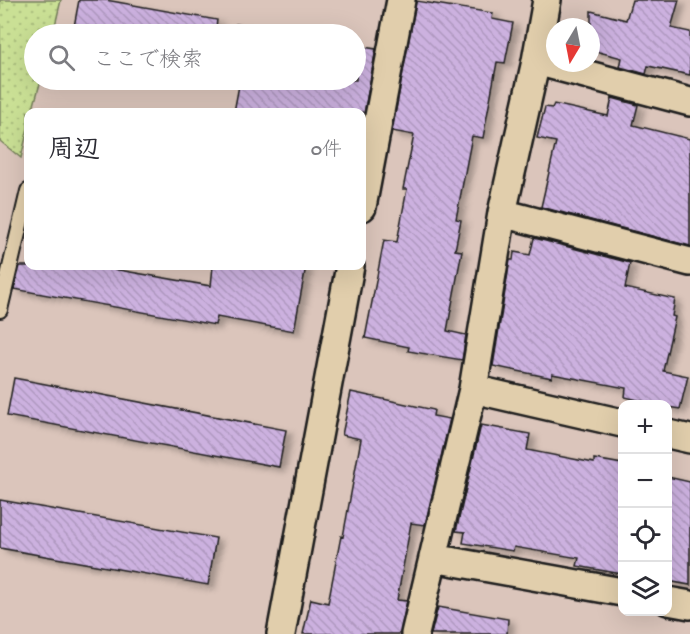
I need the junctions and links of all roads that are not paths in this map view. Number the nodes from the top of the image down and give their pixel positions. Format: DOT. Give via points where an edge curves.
graph roads {
  1 [pos="401,0"];
  2 [pos="547,0"];
  3 [pos="536,62"];
  4 [pos="690,102"];
  5 [pos="366,186"];
  6 [pos="24,208"];
  7 [pos="502,213"];
  8 [pos="690,262"];
  9 [pos="349,270"];
  10 [pos="0,310"];
  11 [pos="473,389"];
  12 [pos="618,422"];
  13 [pos="672,435"];
  14 [pos="690,439"];
  15 [pos="433,558"];
  16 [pos="618,591"];
  17 [pos="672,602"];
  18 [pos="690,605"];
  19 [pos="281,634"];
  20 [pos="416,634"];
  1 -- 5 [label="street"];
  2 -- 3 [label="street"];
  3 -- 4 [label="street"];
  3 -- 7 [label="street"];
  6 -- 10 [label="lane"];
  7 -- 8 [label="street"];
  7 -- 11 [label="street"];
  9 -- 19 [label="street"];
  11 -- 12 [label="street"];
  11 -- 15 [label="street"];
  13 -- 14 [label="street"];
  15 -- 16 [label="street"];
  15 -- 20 [label="street"];
  17 -- 18 [label="street"];
}
